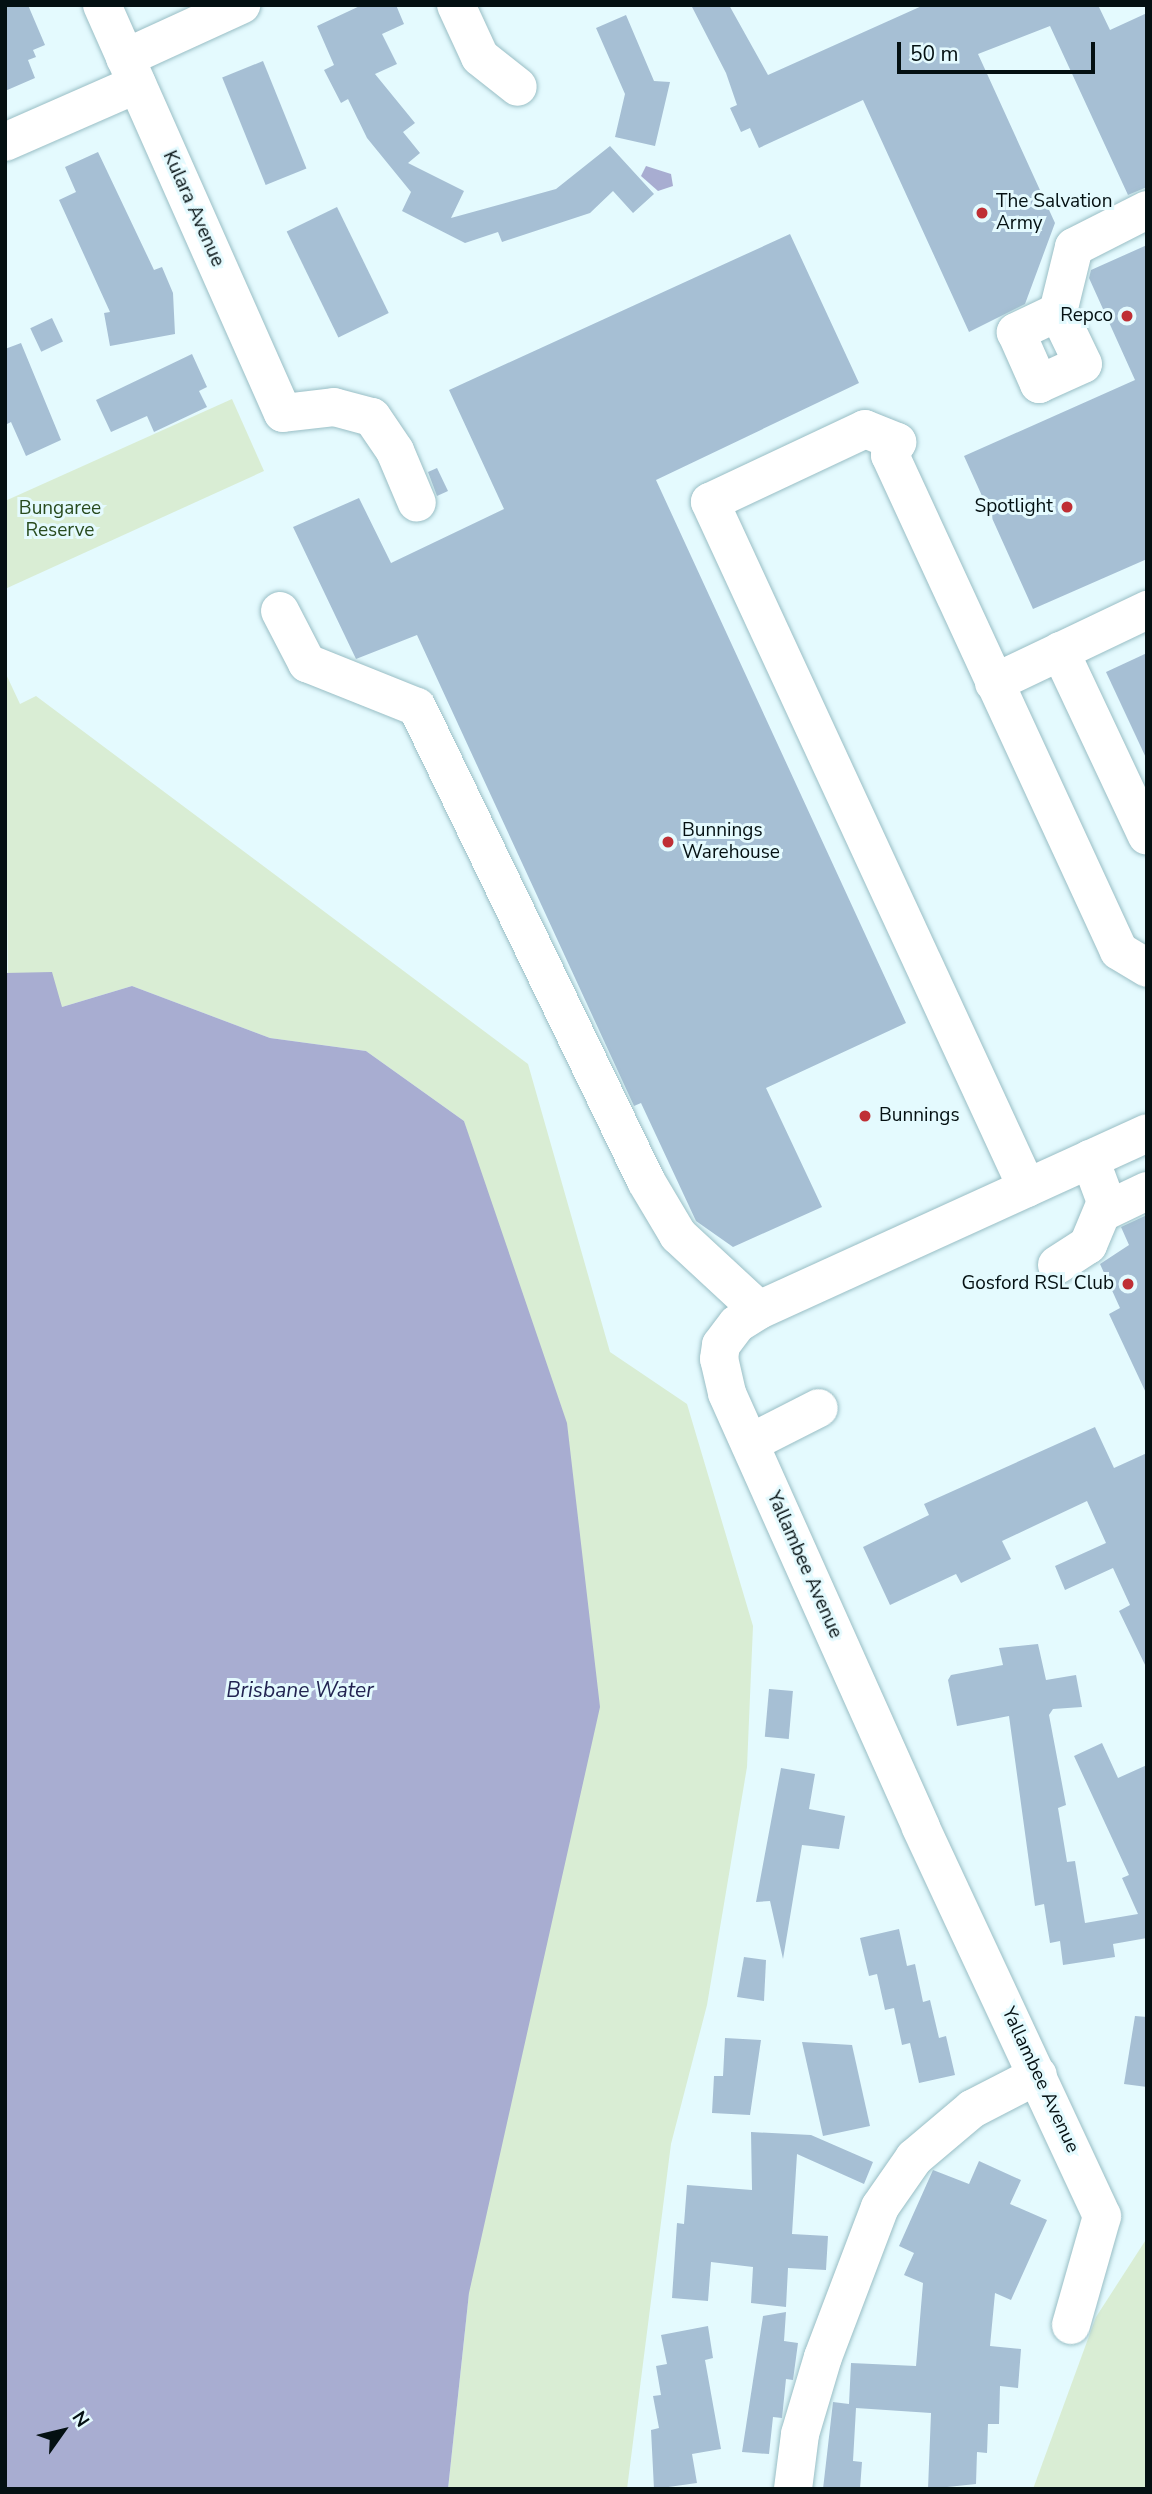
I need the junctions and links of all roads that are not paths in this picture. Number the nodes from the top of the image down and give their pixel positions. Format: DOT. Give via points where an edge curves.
graph roads {
  1 [pos="102,5"];
  2 [pos="241,5"];
  3 [pos="456,5"];
  4 [pos="131,71"];
  5 [pos="517,87"];
  6 [pos="5,142"];
  7 [pos="1147,210"];
  8 [pos="1058,312"];
  9 [pos="417,503"];
  10 [pos="1147,610"];
  11 [pos="280,611"];
  12 [pos="1060,651"];
  13 [pos="994,683"];
  14 [pos="1147,836"];
  15 [pos="1147,968"];
  16 [pos="1147,1133"];
  17 [pos="1090,1159"];
  18 [pos="1027,1188"];
  19 [pos="1147,1191"];
  20 [pos="1103,1212"];
  21 [pos="1057,1265"];
  22 [pos="759,1310"];
  23 [pos="819,1408"];
  24 [pos="750,1443"];
  25 [pos="1038,2075"];
  26 [pos="1071,2325"];
  27 [pos="793,2489"];
  1 -- 4 [label="street, Kulara Avenue"];
  2 -- 4 [label="street"];
  3 -- 5 [label="street" via="480,57"];
  4 -- 6 [label="street"];
  4 -- 9 [label="street, Kulara Avenue" via="283,413 334,407 372,417 395,450"];
  7 -- 8 [label="street" via="1074,247"];
  10 -- 12 [label="street"];
  11 -- 22 [label="street" via="307,663 417,707 646,1181 678,1235 709,1269"];
  12 -- 13 [label="street"];
  12 -- 14 [label="street"];
  13 -- 15 [label="street" via="1119,951"];
  13 -- 18 [label="street" via="890,455 897,442 865,429 710,502"];
  16 -- 17 [label="street, Yallambee Avenue"];
  17 -- 18 [label="street, Yallambee Avenue"];
  17 -- 20 [label="street" via="1105,1192"];
  18 -- 22 [label="street, Yallambee Avenue"];
  19 -- 20 [label="street"];
  20 -- 21 [label="street" via="1088,1245"];
  22 -- 24 [label="street, Yallambee Avenue" via="737,1324 720,1345 719,1359"];
  23 -- 24 [label="street"];
  24 -- 25 [label="street, Yallambee Avenue"];
  25 -- 26 [label="street, Yallambee Avenue" via="1102,2216"];
  25 -- 27 [label="street" via="953,2125 914,2158 880,2207 822,2357 800,2434"];
}
